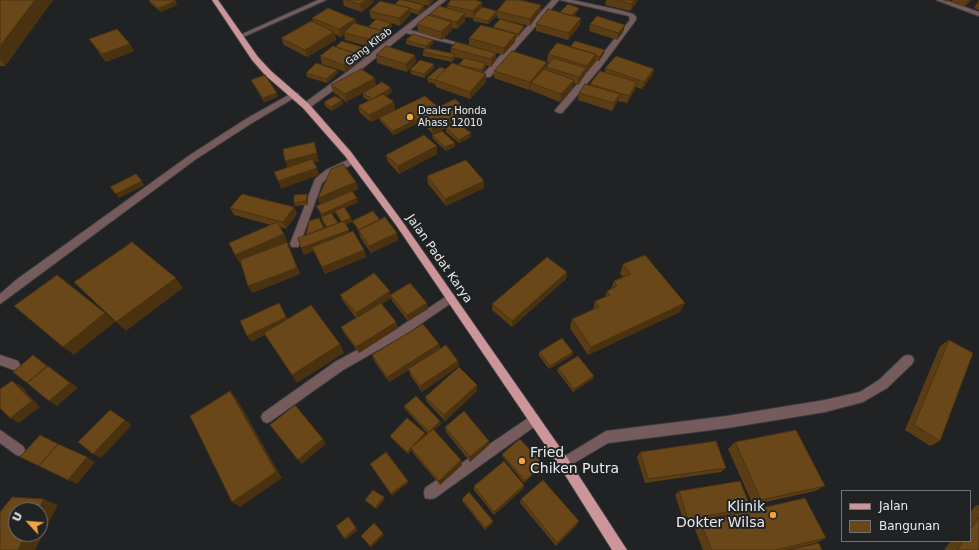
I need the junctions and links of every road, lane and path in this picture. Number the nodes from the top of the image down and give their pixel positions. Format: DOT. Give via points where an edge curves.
graph roads {
  1 [pos="215,0"];
  2 [pos="323,0"];
  3 [pos="443,0"];
  4 [pos="556,0"];
  5 [pos="563,0"];
  6 [pos="939,0"];
  7 [pos="979,14"];
  8 [pos="406,31"];
  9 [pos="242,36"];
  10 [pos="475,49"];
  11 [pos="487,75"];
  12 [pos="295,95"];
  13 [pos="306,106"];
  14 [pos="559,111"];
  15 [pos="352,161"];
  16 [pos="295,244"];
  17 [pos="450,298"];
  18 [pos="0,300"];
  19 [pos="0,360"];
  20 [pos="908,360"];
  21 [pos="14,365"];
  22 [pos="267,417"];
  23 [pos="534,420"];
  24 [pos="0,436"];
  25 [pos="19,450"];
  26 [pos="564,463"];
  27 [pos="430,493"];
  28 [pos="620,550"];
  1 -- 9 [label="main road, Jalan Padat Karya"];
  2 -- 9 [label="street"];
  3 -- 8 [label="street, Gang Kitab"];
  4 -- 11 [label="street" via="500,56"];
  5 -- 14 [label="street" via="617,11 631,15 633,20"];
  6 -- 7 [label="street"];
  8 -- 10 [label="street"];
  8 -- 13 [label="street, Gang Kitab"];
  9 -- 12 [label="main road, Jalan Padat Karya" via="255,58 268,73"];
  12 -- 13 [label="main road, Jalan Padat Karya"];
  12 -- 18 [label="street" via="200,153"];
  13 -- 15 [label="main road, Jalan Padat Karya"];
  15 -- 16 [label="street" via="329,172 318,181"];
  15 -- 17 [label="main road, Jalan Padat Karya"];
  17 -- 22 [label="street" via="402,331 339,366"];
  17 -- 23 [label="main road, Jalan Padat Karya"];
  19 -- 21 [label="street"];
  20 -- 26 [label="street" via="883,384 863,397 826,406 727,422 606,437"];
  23 -- 26 [label="main road, Jalan Padat Karya"];
  23 -- 27 [label="street"];
  24 -- 25 [label="street"];
  26 -- 28 [label="main road, Jalan Padat Karya"];
}
